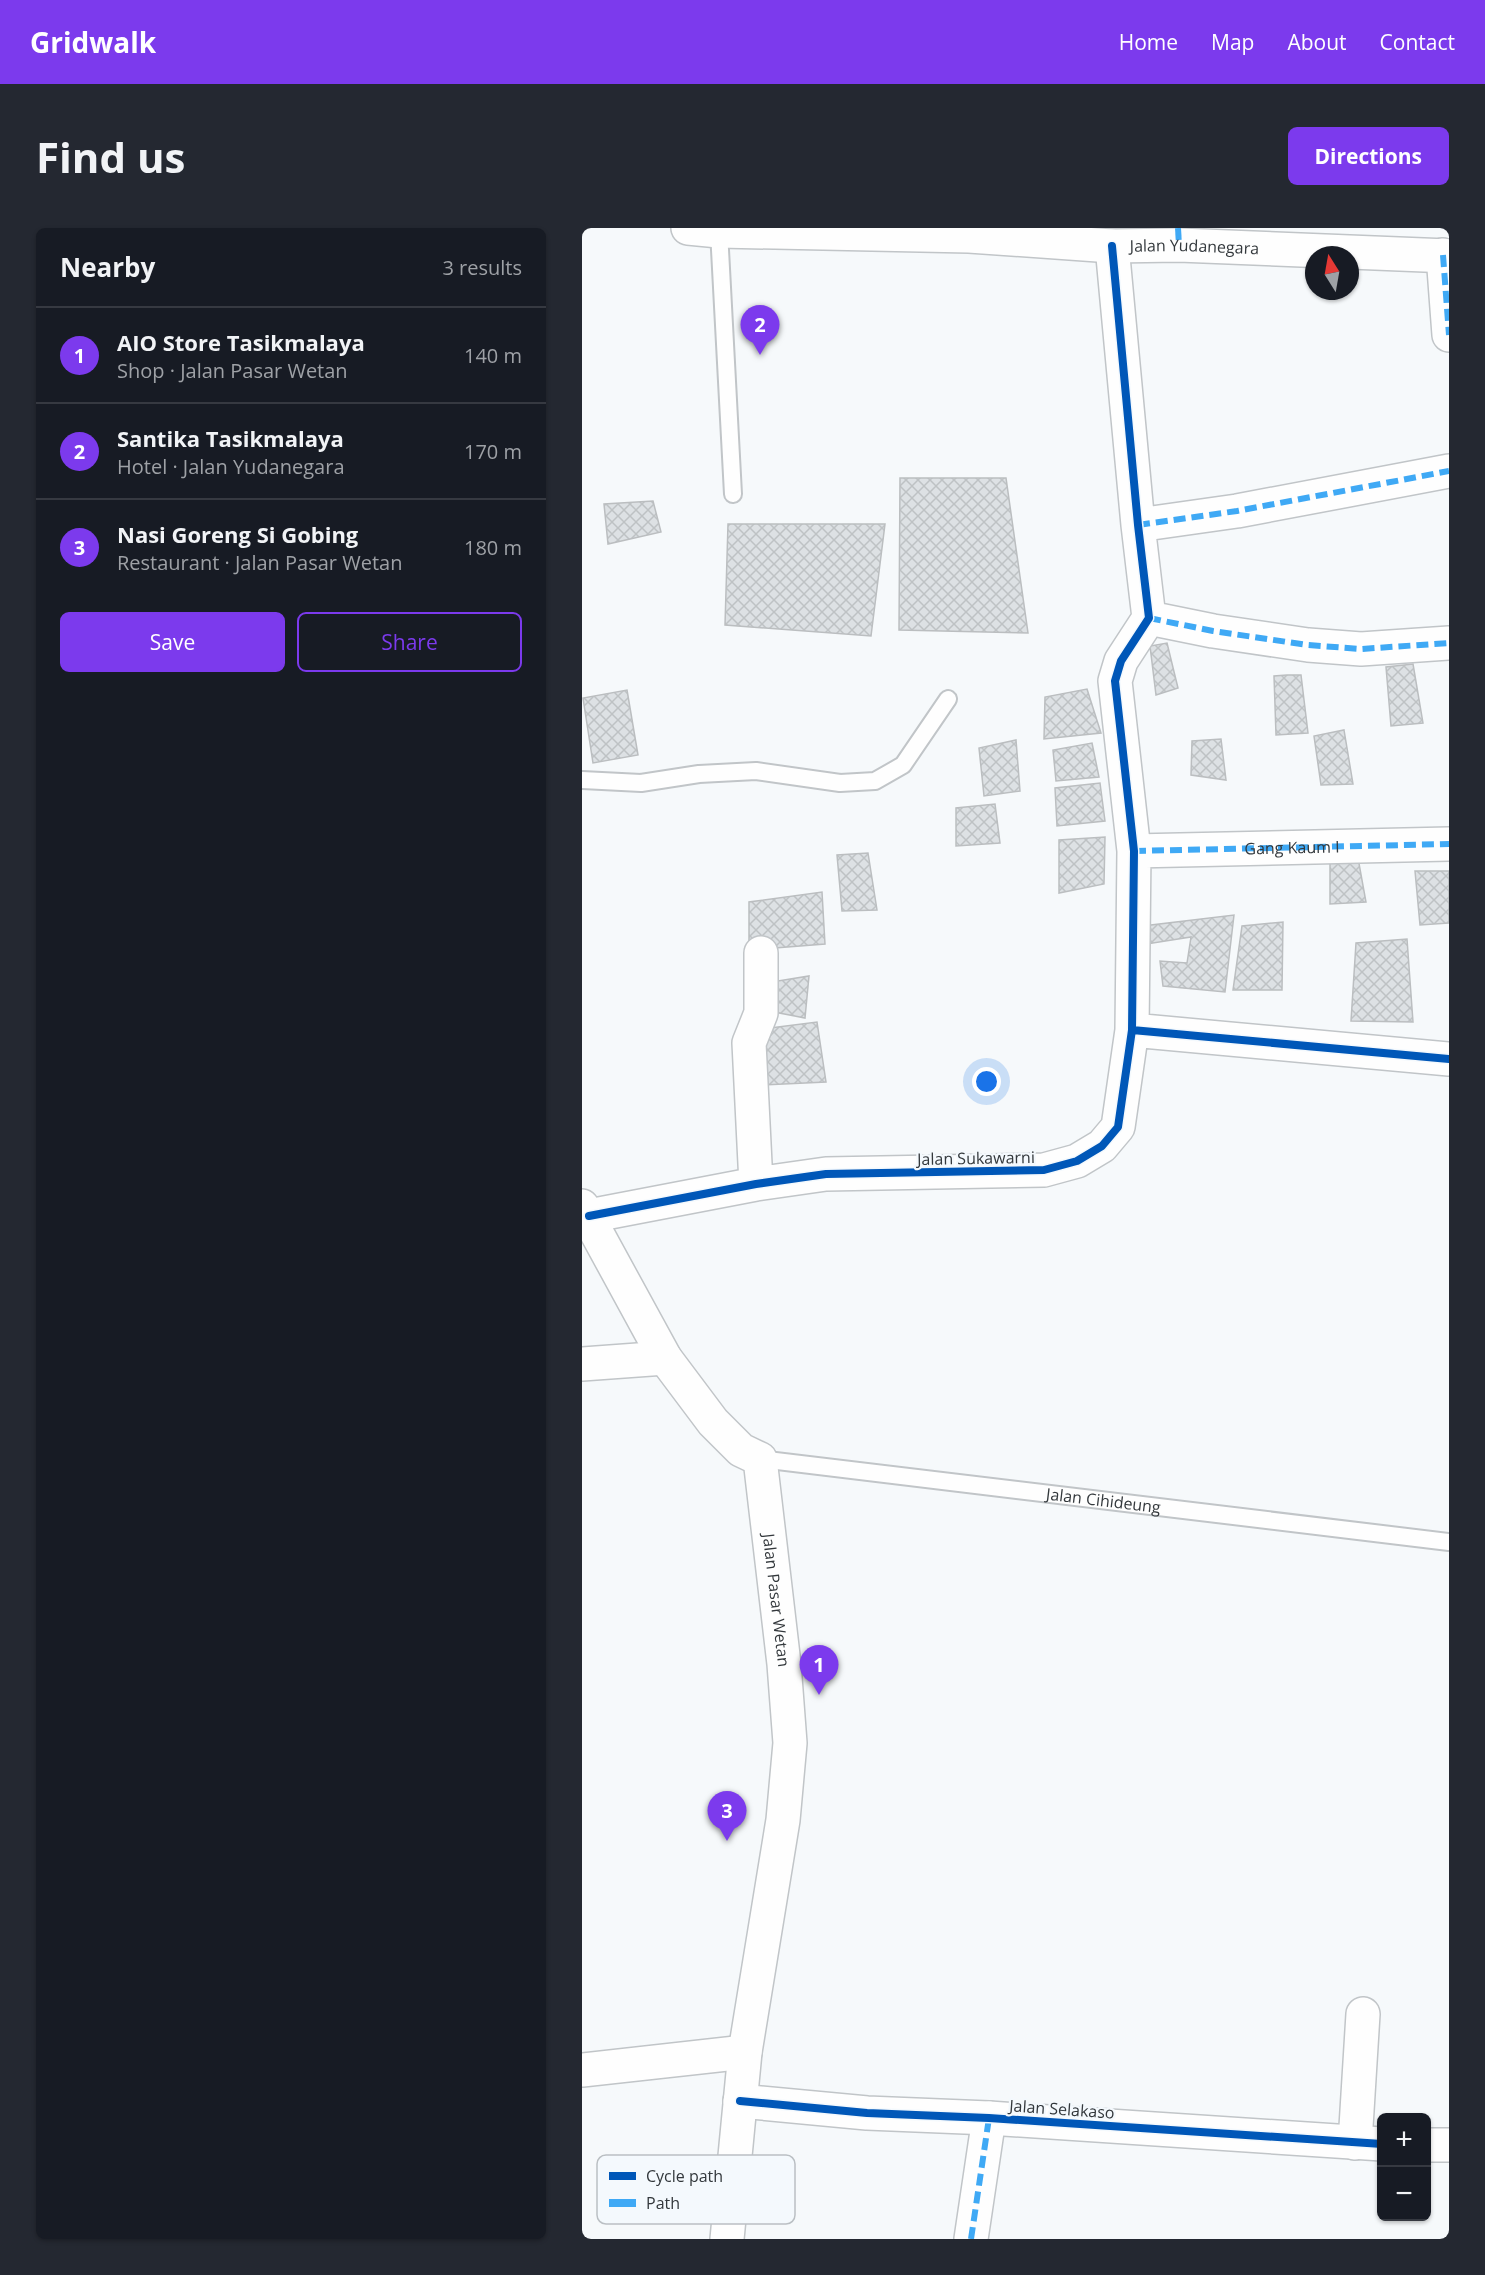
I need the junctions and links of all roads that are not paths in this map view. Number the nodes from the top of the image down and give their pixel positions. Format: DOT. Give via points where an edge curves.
graph roads {
  1 [pos="688,228"];
  2 [pos="719,231"];
  3 [pos="1178,236"];
  4 [pos="1100,239"];
  5 [pos="1446,255"];
  6 [pos="1449,335"];
  7 [pos="1449,471"];
  8 [pos="733,494"];
  9 [pos="1138,525"];
  10 [pos="1149,618"];
  11 [pos="1449,643"];
  12 [pos="948,699"];
  13 [pos="582,780"];
  14 [pos="1449,844"];
  15 [pos="1134,851"];
  16 [pos="761,953"];
  17 [pos="1132,1030"];
  18 [pos="1449,1059"];
  19 [pos="756,1184"];
  20 [pos="585,1211"];
  21 [pos="665,1358"];
  22 [pos="582,1364"];
  23 [pos="760,1459"];
  24 [pos="1449,1542"];
  25 [pos="1363,2014"];
  26 [pos="745,2052"];
  27 [pos="582,2070"];
  28 [pos="740,2101"];
  29 [pos="988,2118"];
  30 [pos="1368,2143"];
  31 [pos="1431,2145"];
  32 [pos="1449,2145"];
  33 [pos="735,2155"];
  34 [pos="729,2224"];
  35 [pos="728,2239"];
  36 [pos="971,2239"];
  1 -- 2 [label="street, Jalan Yudanegara"];
  2 -- 4 [label="street, Jalan Yudanegara"];
  2 -- 8 [label="lane"];
  3 -- 4 [label="street, Jalan Yudanegara"];
  3 -- 5 [label="street, Jalan Yudanegara"];
  4 -- 9 [label="street"];
  5 -- 6 [label="street"];
  7 -- 9 [label="street" via="1226,513"];
  9 -- 10 [label="street"];
  10 -- 11 [label="street" via="1308,645 1360,649"];
  10 -- 15 [label="street, Jalan Sukawarni" via="1121,661 1114,681"];
  12 -- 13 [label="lane" via="903,765 875,781 840,783 756,771 641,783"];
  14 -- 15 [label="street, Gang Kaum I"];
  15 -- 17 [label="street, Jalan Sukawarni"];
  16 -- 19 [label="street" via="761,1013 749,1043"];
  17 -- 18 [label="street"];
  17 -- 19 [label="street, Jalan Sukawarni" via="1118,1127 1102,1146 1077,1161 1044,1170 826,1174"];
  19 -- 20 [label="street, Jalan Sukawarni"];
  20 -- 21 [label="street"];
  21 -- 22 [label="street"];
  21 -- 23 [label="street" via="725,1434 741,1450"];
  23 -- 24 [label="lane, Jalan Cihideung"];
  23 -- 26 [label="street, Jalan Pasar Wetan" via="790,1743 783,1820"];
  25 -- 30 [label="street"];
  26 -- 27 [label="street"];
  26 -- 28 [label="street, Jalan Pasar Wetan"];
  28 -- 29 [label="street, Jalan Selakaso" via="867,2113"];
  28 -- 33 [label="street, Jalan Pasar Wetan"];
  29 -- 30 [label="street, Jalan Selakaso"];
  29 -- 36 [label="street"];
  31 -- 32 [label="street"];
  34 -- 35 [label="street, Jalan Pasar Wetan"];
}
